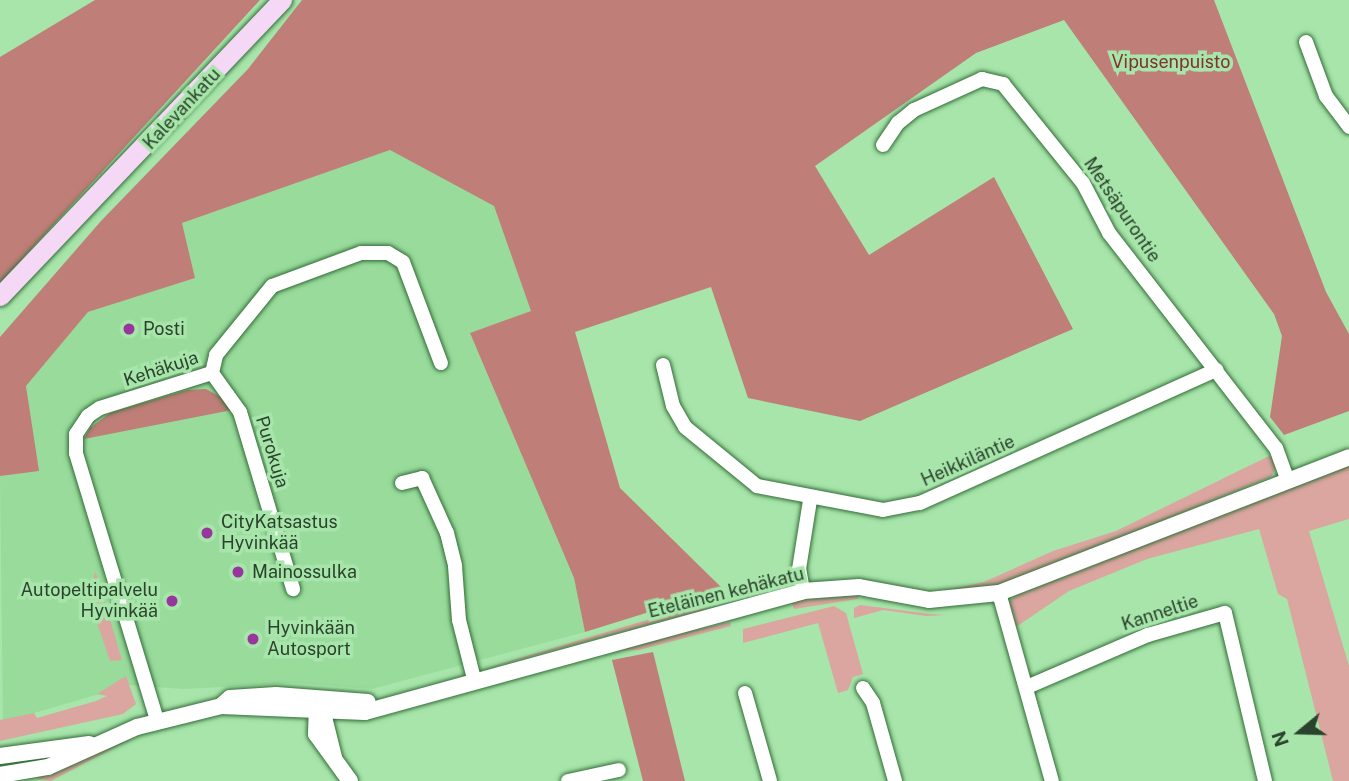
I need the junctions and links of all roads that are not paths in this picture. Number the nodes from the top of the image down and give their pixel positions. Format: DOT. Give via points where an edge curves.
graph roads {
  1 [pos="282,0"];
  2 [pos="1306,42"];
  3 [pos="1349,127"];
  4 [pos="883,145"];
  5 [pos="80,216"];
  6 [pos="0,296"];
  7 [pos="0,313"];
  8 [pos="441,363"];
  9 [pos="663,365"];
  10 [pos="1216,370"];
  11 [pos="212,373"];
  12 [pos="1349,457"];
  13 [pos="1287,478"];
  14 [pos="402,483"];
  15 [pos="810,500"];
  16 [pos="293,589"];
  17 [pos="803,591"];
  18 [pos="999,593"];
  19 [pos="474,679"];
  20 [pos="1027,687"];
  21 [pos="863,688"];
  22 [pos="745,693"];
  23 [pos="319,708"];
  24 [pos="157,720"];
  25 [pos="92,744"];
  26 [pos="1,756"];
  27 [pos="619,770"];
  28 [pos="1,777"];
  29 [pos="349,781"];
  30 [pos="568,781"];
  31 [pos="770,781"];
  32 [pos="895,781"];
  33 [pos="1052,781"];
  34 [pos="1267,781"];
  1 -- 5 [label="main road, Kalevankatu"];
  2 -- 3 [label="street" via="1326,96"];
  4 -- 10 [label="street, Metsäpurontie" via="914,110 982,79 1003,84 1083,183 1110,233"];
  5 -- 6 [label="main road, Kalevankatu"];
  5 -- 7 [label="main road, Kalevankatu"];
  8 -- 11 [label="street, Kehäkuja" via="408,268 398,258 378,251 278,282 222,346"];
  9 -- 15 [label="street, Heikkiläntie" via="673,406 685,427 757,486"];
  10 -- 13 [label="street, Metsäpurontie" via="1276,448"];
  10 -- 15 [label="street, Heikkiläntie" via="905,509"];
  11 -- 16 [label="street, Purokuja" via="240,412"];
  11 -- 24 [label="street, Kehäkuja" via="100,408 76,434 76,453"];
  12 -- 13 [label="street, Eteläinen kehäkatu"];
  13 -- 18 [label="street, Eteläinen kehäkatu"];
  14 -- 19 [label="street" via="422,478 447,533 459,620"];
  15 -- 17 [label="street" via="799,569"];
  17 -- 18 [label="street, Eteläinen kehäkatu" via="859,587 929,600"];
  17 -- 19 [label="street, Eteläinen kehäkatu"];
  18 -- 20 [label="street"];
  19 -- 23 [label="street, Eteläinen kehäkatu" via="365,712"];
  20 -- 33 [label="street"];
  20 -- 34 [label="street, Kanneltie" via="1148,635 1225,613"];
  21 -- 32 [label="street" via="873,703"];
  22 -- 31 [label="street"];
  23 -- 24 [label="street, Eteläinen kehäkatu" via="221,706"];
  23 -- 29 [label="street" via="316,734"];
  24 -- 25 [label="street, Eteläinen kehäkatu"];
  25 -- 26 [label="street, Eteläinen kehäkatu"];
  25 -- 28 [label="street, Eteläinen kehäkatu" via="48,768"];
  26 -- 28 [label="street"];
  27 -- 30 [label="street"];
}
